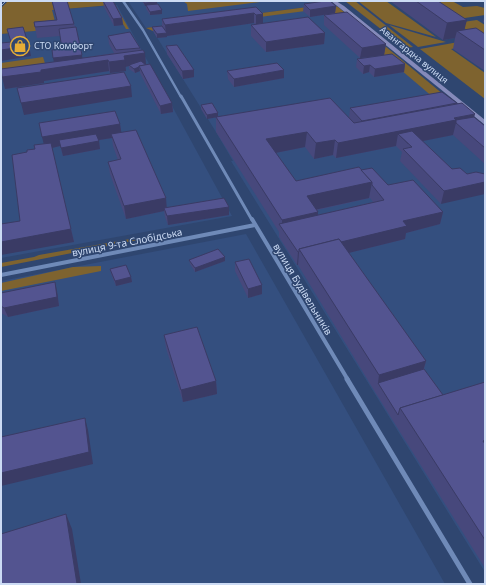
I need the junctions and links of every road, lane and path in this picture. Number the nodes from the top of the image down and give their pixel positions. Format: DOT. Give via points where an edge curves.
graph roads {
  1 [pos="123,1"];
  2 [pos="333,1"];
  3 [pos="485,123"];
  4 [pos="255,225"];
  5 [pos="1,275"];
  6 [pos="470,584"];
  1 -- 4 [label="street, вулиця Будівельників" via="175,84"];
  2 -- 3 [label="street, Авангардна вулиця"];
  4 -- 5 [label="street, вулиця 9-та Слобідська"];
  4 -- 6 [label="street, вулиця Будівельників"];
}
